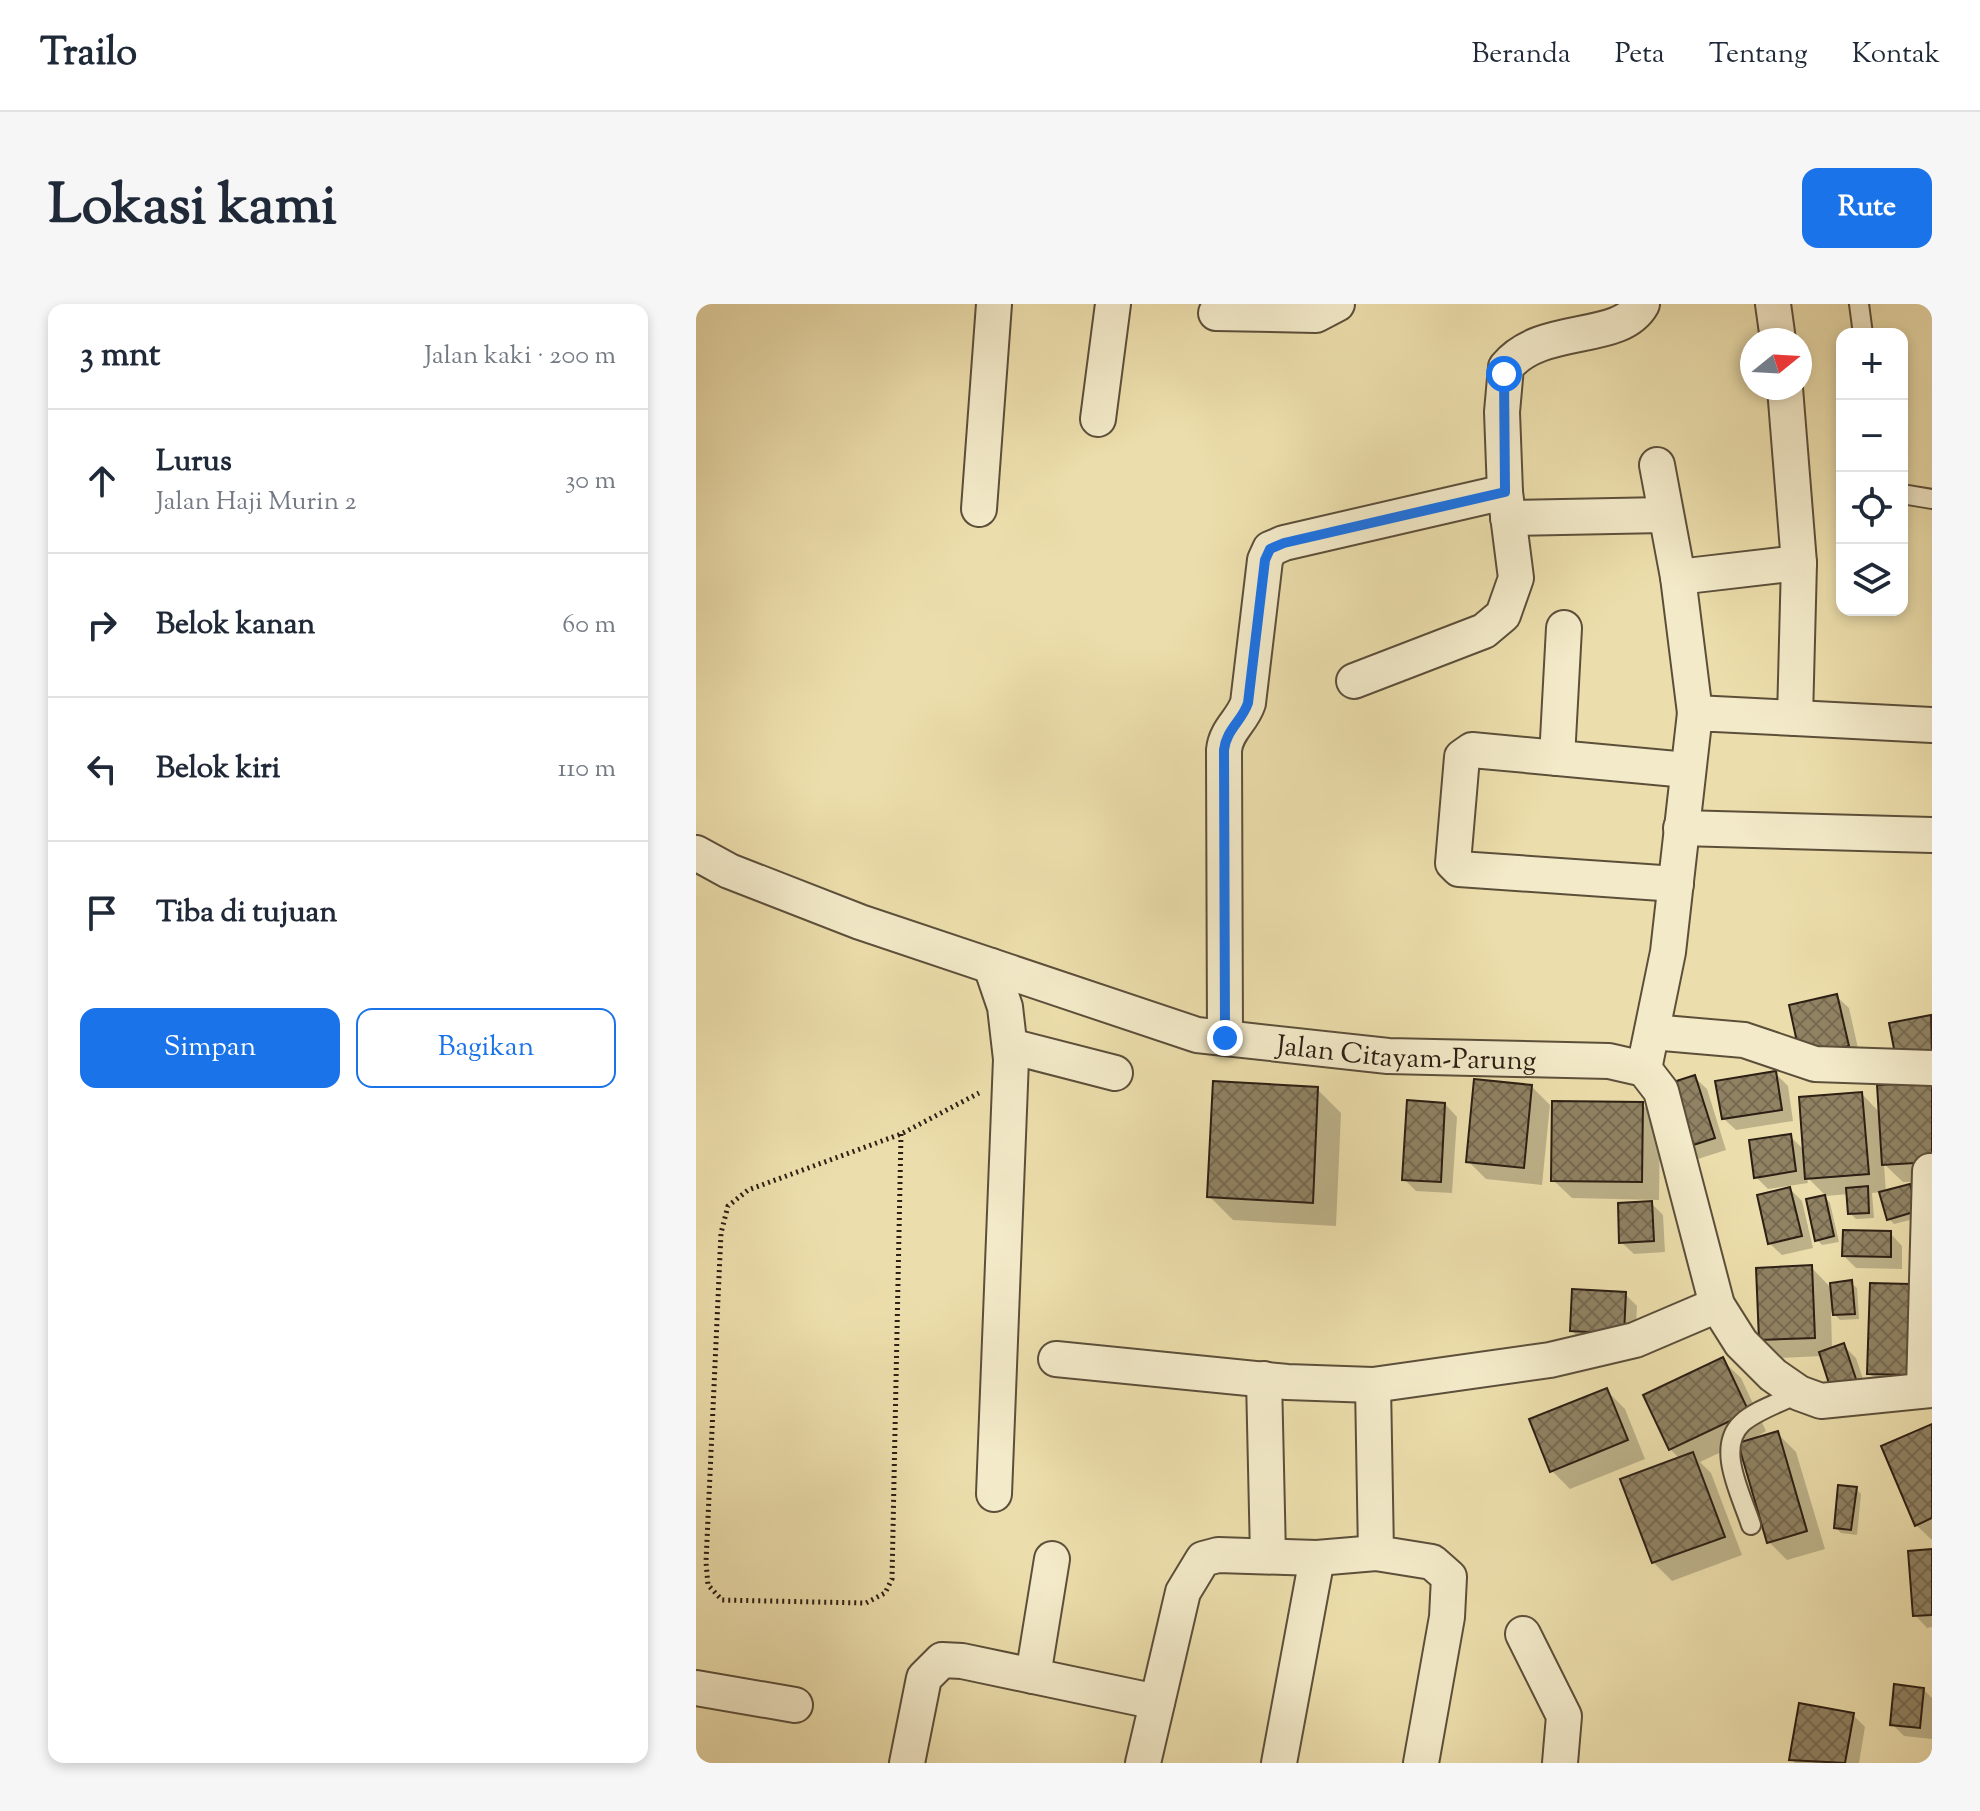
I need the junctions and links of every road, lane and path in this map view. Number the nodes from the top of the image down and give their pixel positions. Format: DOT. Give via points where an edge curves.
graph roads {
  1 [pos="994,304"];
  2 [pos="1113,304"];
  3 [pos="1337,304"];
  4 [pos="1642,304"];
  5 [pos="1773,304"];
  6 [pos="1859,304"];
  7 [pos="1216,313"];
  8 [pos="1776,328"];
  9 [pos="1862,328"];
  10 [pos="1786,400"];
  11 [pos="1098,419"];
  12 [pos="1657,465"];
  13 [pos="1908,495"];
  14 [pos="1932,499"];
  15 [pos="1507,505"];
  16 [pos="979,509"];
  17 [pos="1664,515"];
  18 [pos="1799,563"];
  19 [pos="1678,577"];
  20 [pos="1564,628"];
  21 [pos="1354,681"];
  22 [pos="1695,713"];
  23 [pos="1795,718"];
  24 [pos="1932,725"];
  25 [pos="1557,758"];
  26 [pos="1687,770"];
  27 [pos="1681,828"];
  28 [pos="1932,835"];
  29 [pos="696,853"];
  30 [pos="1676,884"];
  31 [pos="991,966"];
  32 [pos="1652,1032"];
  33 [pos="1225,1038"];
  34 [pos="1009,1062"];
  35 [pos="1932,1068"];
  36 [pos="1644,1069"];
  37 [pos="1115,1073"];
  38 [pos="901,1134"];
  39 [pos="1930,1171"];
  40 [pos="1717,1305"];
  41 [pos="1056,1359"];
  42 [pos="1264,1379"];
  43 [pos="1373,1385"];
  44 [pos="1928,1389"];
  45 [pos="1799,1393"];
  46 [pos="994,1494"];
  47 [pos="1751,1525"];
  48 [pos="1376,1553"];
  49 [pos="1268,1556"];
  50 [pos="1317,1558"];
  51 [pos="1052,1559"];
  52 [pos="1523,1634"];
  53 [pos="1033,1676"];
  54 [pos="696,1688"];
  55 [pos="1157,1702"];
  56 [pos="795,1705"];
  57 [pos="907,1763"];
  58 [pos="1143,1763"];
  59 [pos="1279,1763"];
  60 [pos="1421,1763"];
  61 [pos="1560,1763"];
  1 -- 16 [label="street"];
  2 -- 11 [label="street"];
  3 -- 7 [label="street" via="1316,315"];
  4 -- 15 [label="street" via="1627,322 1528,347 1506,367 1502,412"];
  5 -- 8 [label="street"];
  6 -- 9 [label="lane"];
  10 -- 18 [label="street"];
  12 -- 17 [label="street"];
  13 -- 14 [label="lane"];
  15 -- 17 [label="street"];
  15 -- 21 [label="street" via="1516,578 1503,615 1484,631"];
  15 -- 33 [label="street" via="1270,549 1248,703 1225,736"];
  17 -- 19 [label="street"];
  18 -- 19 [label="street"];
  18 -- 23 [label="street"];
  19 -- 22 [label="street"];
  20 -- 25 [label="street"];
  22 -- 23 [label="street"];
  22 -- 26 [label="street"];
  23 -- 24 [label="street"];
  25 -- 26 [label="street"];
  25 -- 30 [label="street" via="1466,752 1453,863 1466,870"];
  26 -- 27 [label="street"];
  27 -- 28 [label="street"];
  27 -- 30 [label="street"];
  29 -- 31 [label="street, Jalan Citayam-Parung" via="860,922"];
  30 -- 32 [label="street"];
  31 -- 33 [label="street, Jalan Citayam-Parung" via="1197,1035"];
  31 -- 34 [label="street" via="1005,1007"];
  32 -- 35 [label="street" via="1744,1040 1815,1064"];
  32 -- 36 [label="street"];
  33 -- 36 [label="street, Jalan Citayam-Parung" via="1388,1056 1609,1061"];
  34 -- 37 [label="street"];
  34 -- 38 [label="path"];
  34 -- 46 [label="street"];
  36 -- 40 [label="street" via="1661,1091"];
  38 -- 38 [label="path" via="892,1579 885,1593 866,1603 722,1600 708,1585 706,1562 721,1233 728,1206 748,1190"];
  39 -- 44 [label="street"];
  40 -- 43 [label="street" via="1635,1340 1550,1360"];
  40 -- 45 [label="street" via="1741,1343"];
  41 -- 42 [label="street"];
  42 -- 43 [label="street"];
  42 -- 49 [label="street"];
  43 -- 48 [label="street"];
  44 -- 45 [label="street" via="1821,1401"];
  45 -- 47 [label="lane" via="1743,1422 1733,1436 1729,1453"];
  48 -- 50 [label="street"];
  48 -- 60 [label="street" via="1432,1562 1449,1577"];
  49 -- 50 [label="street"];
  49 -- 55 [label="street" via="1218,1555 1203,1559 1193,1571 1183,1592"];
  50 -- 59 [label="street"];
  51 -- 53 [label="street"];
  52 -- 61 [label="street" via="1564,1716"];
  53 -- 55 [label="street"];
  53 -- 57 [label="street" via="942,1660 924,1678"];
  54 -- 56 [label="street"];
  55 -- 58 [label="street"];
}
